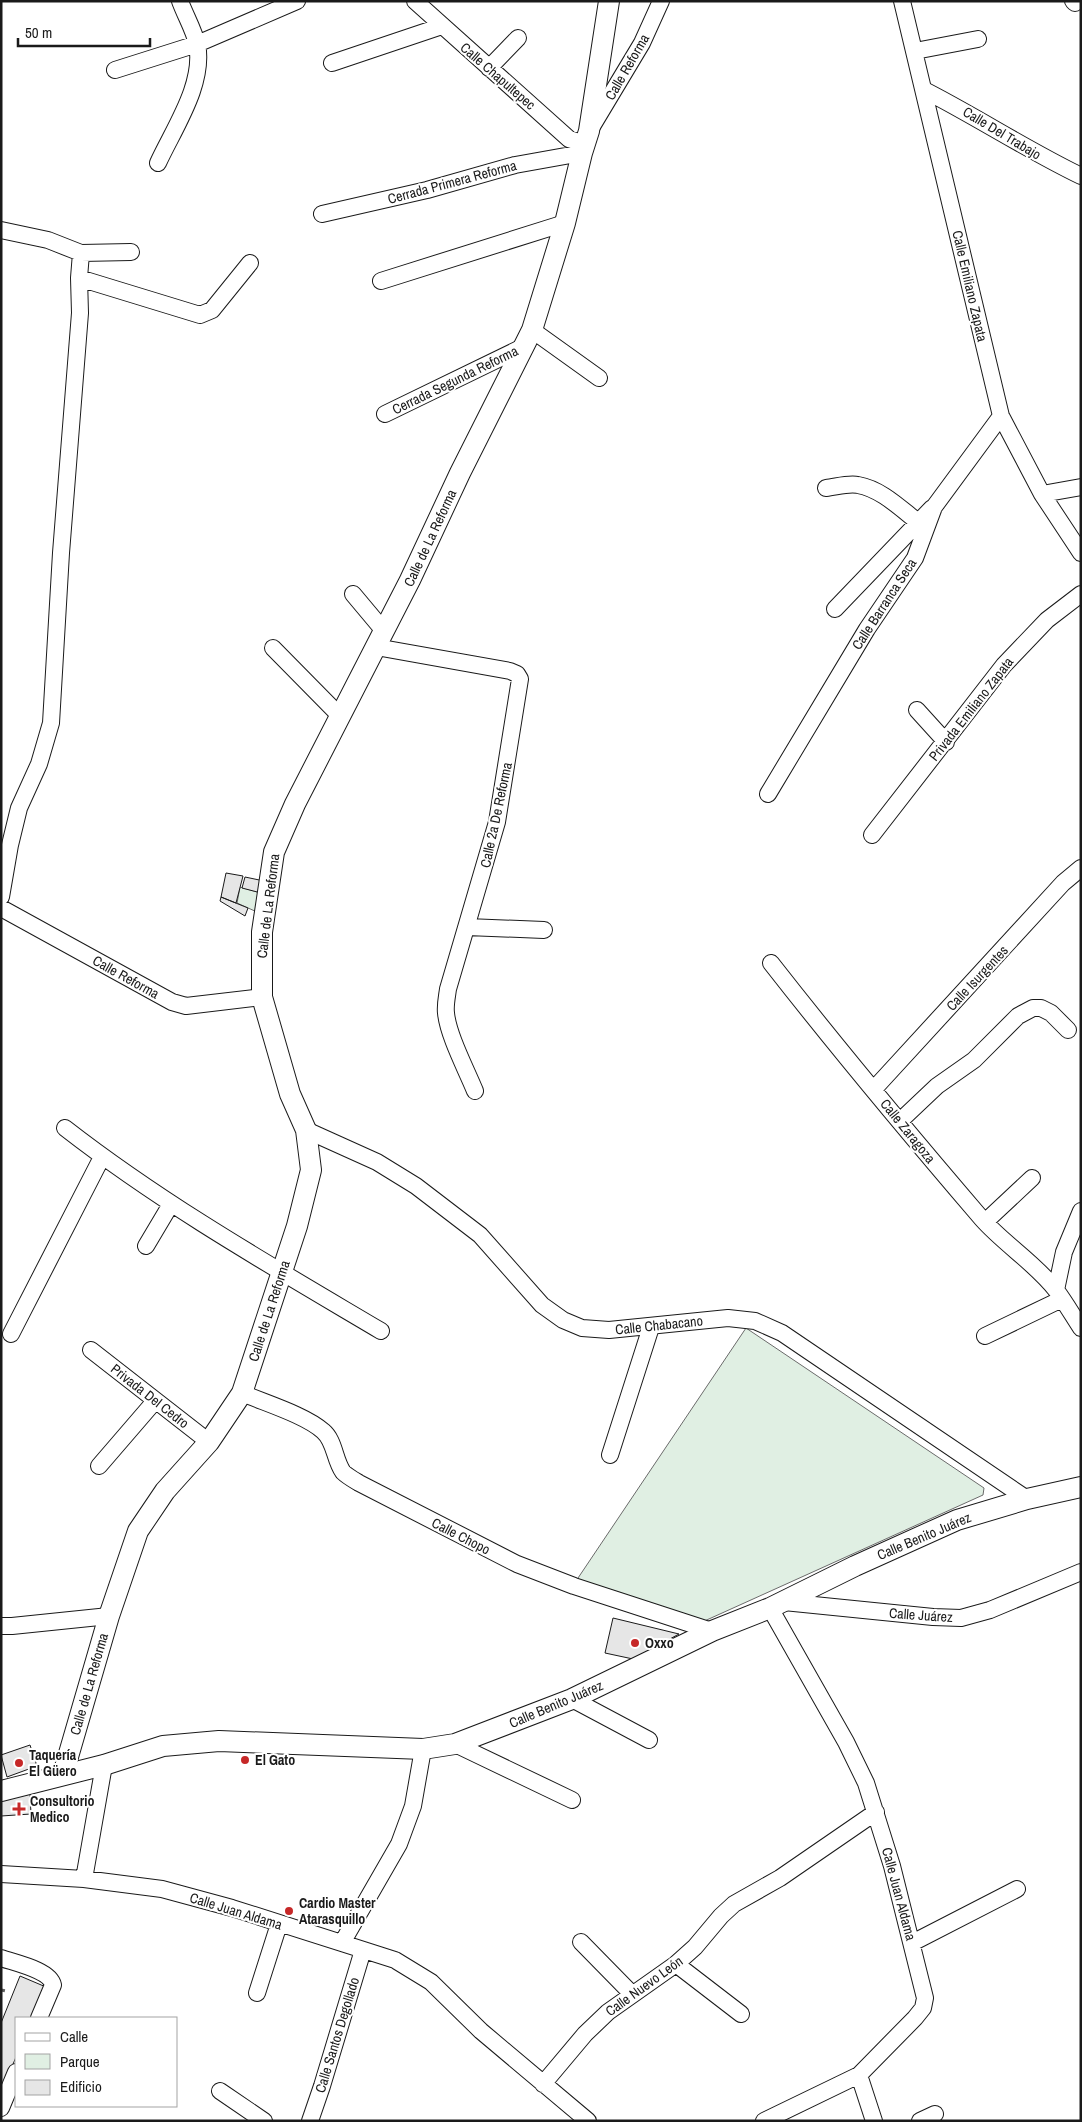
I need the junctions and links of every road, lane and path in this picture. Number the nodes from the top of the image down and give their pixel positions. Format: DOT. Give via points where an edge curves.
graph roads {
  1 [pos="180,1"];
  2 [pos="297,1"];
  3 [pos="609,1"];
  4 [pos="661,1"];
  5 [pos="902,1"];
  6 [pos="422,3"];
  7 [pos="442,26"];
  8 [pos="518,38"];
  9 [pos="978,39"];
  10 [pos="197,44"];
  11 [pos="915,52"];
  12 [pos="332,63"];
  13 [pos="489,68"];
  14 [pos="115,70"];
  15 [pos="924,90"];
  16 [pos="585,142"];
  17 [pos="158,163"];
  18 [pos="1081,176"];
  19 [pos="322,214"];
  20 [pos="565,223"];
  21 [pos="1,230"];
  22 [pos="131,252"];
  23 [pos="81,253"];
  24 [pos="250,263"];
  25 [pos="79,278"];
  26 [pos="381,281"];
  27 [pos="528,338"];
  28 [pos="599,378"];
  29 [pos="385,414"];
  30 [pos="1001,416"];
  31 [pos="1081,487"];
  32 [pos="826,488"];
  33 [pos="1042,494"];
  34 [pos="934,507"];
  35 [pos="918,522"];
  36 [pos="1081,553"];
  37 [pos="353,594"];
  38 [pos="1081,594"];
  39 [pos="836,610"];
  40 [pos="380,639"];
  41 [pos="273,648"];
  42 [pos="917,710"];
  43 [pos="341,717"];
  44 [pos="946,742"];
  45 [pos="768,794"];
  46 [pos="872,835"];
  47 [pos="1081,868"];
  48 [pos="1,898"];
  49 [pos="1,908"];
  50 [pos="467,927"];
  51 [pos="544,930"];
  52 [pos="771,963"];
  53 [pos="262,997"];
  54 [pos="1068,1030"];
  55 [pos="874,1089"];
  56 [pos="475,1091"];
  57 [pos="900,1121"];
  58 [pos="65,1128"];
  59 [pos="306,1130"];
  60 [pos="102,1157"];
  61 [pos="1032,1178"];
  62 [pos="171,1204"];
  63 [pos="1081,1211"];
  64 [pos="985,1222"];
  65 [pos="146,1246"];
  66 [pos="282,1272"];
  67 [pos="1059,1294"];
  68 [pos="651,1327"];
  69 [pos="1081,1328"];
  70 [pos="381,1331"];
  71 [pos="11,1334"];
  72 [pos="985,1336"];
  73 [pos="91,1350"];
  74 [pos="242,1393"];
  75 [pos="155,1401"];
  76 [pos="209,1442"];
  77 [pos="610,1454"];
  78 [pos="99,1466"];
  79 [pos="1078,1492"];
  80 [pos="1027,1499"];
  81 [pos="1081,1572"];
  82 [pos="777,1605"];
  83 [pos="108,1616"];
  84 [pos="1,1626"];
  85 [pos="712,1631"];
  86 [pos="572,1699"];
  87 [pos="649,1740"];
  88 [pos="455,1744"];
  89 [pos="423,1749"];
  90 [pos="104,1765"];
  91 [pos="63,1774"];
  92 [pos="1,1790"];
  93 [pos="572,1800"];
  94 [pos="876,1812"];
  95 [pos="1,1874"];
  96 [pos="84,1879"];
  97 [pos="1017,1889"];
  98 [pos="279,1924"];
  99 [pos="581,1942"];
  100 [pos="342,1943"];
  101 [pos="912,1943"];
  102 [pos="363,1950"];
  103 [pos="1,1958"];
  104 [pos="676,1964"];
  105 [pos="1,1990"];
  106 [pos="6,1992"];
  107 [pos="257,1993"];
  108 [pos="632,1994"];
  109 [pos="741,2014"];
  110 [pos="39,2017"];
  111 [pos="15,2074"];
  112 [pos="859,2075"];
  113 [pos="543,2084"];
  114 [pos="220,2091"];
  115 [pos="1,2108"];
  116 [pos="264,2121"];
  117 [pos="310,2121"];
  118 [pos="588,2121"];
  119 [pos="764,2121"];
  120 [pos="874,2121"];
  1 -- 10 [label="street"];
  2 -- 10 [label="street"];
  3 -- 16 [label="street"];
  4 -- 16 [label="street, Calle Reforma" via="642,43"];
  5 -- 11 [label="street, Calle Emiliano Zapata"];
  6 -- 7 [label="street, Calle Chapultepec"];
  7 -- 12 [label="street"];
  7 -- 13 [label="street, Calle Chapultepec"];
  8 -- 13 [label="street"];
  9 -- 11 [label="street"];
  10 -- 14 [label="street"];
  10 -- 17 [label="street" via="198,67 194,89"];
  11 -- 15 [label="street, Calle Emiliano Zapata"];
  13 -- 16 [label="street, Calle Chapultepec" via="569,139"];
  15 -- 18 [label="street, Calle Del Trabajo" via="1050,162"];
  15 -- 30 [label="street, Calle Emiliano Zapata"];
  16 -- 19 [label="street, Cerrada Primera Reforma" via="427,190"];
  16 -- 20 [label="street, Calle de La Reforma"];
  20 -- 26 [label="street"];
  20 -- 27 [label="street, Calle de La Reforma"];
  21 -- 23 [label="street" via="48,240"];
  22 -- 23 [label="street"];
  23 -- 25 [label="street"];
  24 -- 25 [label="street" via="212,310 200,315"];
  25 -- 48 [label="street" via="80,313 51,723 39,764 19,808"];
  27 -- 28 [label="street"];
  27 -- 29 [label="street, Cerrada Segunda Reforma"];
  27 -- 40 [label="street, Calle de La Reforma"];
  30 -- 33 [label="street, Calle Emiliano Zapata"];
  30 -- 34 [label="street, Calle Barranca Seca"];
  31 -- 33 [label="street"];
  32 -- 35 [label="street" via="856,485 870,489"];
  33 -- 36 [label="street, Calle Emiliano Zapata"];
  34 -- 35 [label="street"];
  34 -- 45 [label="street, Calle Barranca Seca" via="915,558 867,629"];
  35 -- 39 [label="street"];
  37 -- 40 [label="street"];
  38 -- 44 [label="street, Privada Emiliano Zapata" via="1047,620 1004,665"];
  40 -- 43 [label="street, Calle de La Reforma"];
  40 -- 50 [label="street, Calle 2a De Reforma" via="510,671 520,679 498,822"];
  41 -- 43 [label="street"];
  42 -- 44 [label="street"];
  43 -- 53 [label="street, Calle de La Reforma" via="295,804 274,852 262,932"];
  44 -- 46 [label="street, Privada Emiliano Zapata"];
  47 -- 55 [label="street, Calle Isurgentes" via="1063,883"];
  49 -- 53 [label="street, Calle Reforma" via="172,1002 186,1006"];
  50 -- 51 [label="street"];
  50 -- 56 [label="street, Calle 2a De Reforma" via="448,989 446,1013"];
  52 -- 55 [label="street, Calle Zaragoza"];
  53 -- 59 [label="street, Calle de La Reforma" via="290,1094"];
  54 -- 57 [label="street" via="1051,1012 1041,1008 1033,1008 1018,1016 974,1060 938,1086"];
  55 -- 57 [label="street, Calle Zaragoza"];
  57 -- 64 [label="street, Calle Zaragoza"];
  58 -- 60 [label="street"];
  59 -- 66 [label="street, Calle de La Reforma" via="311,1170"];
  59 -- 68 [label="street, Calle Chabacano" via="377,1162 416,1186 480,1235 542,1305 563,1320 582,1328"];
  60 -- 62 [label="street"];
  60 -- 71 [label="street"];
  61 -- 64 [label="street"];
  62 -- 65 [label="street"];
  62 -- 66 [label="street"];
  63 -- 67 [label="street" via="1064,1252"];
  64 -- 67 [label="street, Calle Zaragoza"];
  66 -- 70 [label="street"];
  66 -- 74 [label="street, Calle de La Reforma"];
  67 -- 69 [label="street, Calle Zaragoza"];
  67 -- 72 [label="street"];
  68 -- 77 [label="street"];
  68 -- 80 [label="street, Calle Chabacano" via="728,1318 755,1321 782,1333"];
  73 -- 75 [label="street, Privada Del Cedro"];
  74 -- 76 [label="street, Calle de La Reforma"];
  74 -- 85 [label="street, Calle Chopo" via="309,1421 324,1431 344,1473 359,1483 508,1560 574,1586"];
  75 -- 76 [label="street, Privada Del Cedro"];
  75 -- 78 [label="street"];
  76 -- 83 [label="street, Calle de La Reforma" via="165,1491 138,1531"];
  79 -- 80 [label="street, Calle Benito Juárez"];
  80 -- 82 [label="street, Calle Benito Juárez" via="957,1520"];
  81 -- 82 [label="street, Calle Juárez" via="990,1610 961,1618"];
  82 -- 85 [label="street, Calle Benito Juárez"];
  82 -- 94 [label="street, Calle Juan Aldama" via="866,1783"];
  83 -- 84 [label="street"];
  83 -- 91 [label="street, Calle de La Reforma"];
  85 -- 86 [label="street, Calle Benito Juárez"];
  86 -- 87 [label="street"];
  86 -- 88 [label="street, Calle Benito Juárez"];
  88 -- 89 [label="street, Calle Benito Juárez"];
  88 -- 93 [label="street"];
  89 -- 90 [label="street, Calle Benito Juárez" via="219,1741 163,1746"];
  89 -- 100 [label="street" via="413,1806 399,1844"];
  90 -- 91 [label="street, Calle Benito Juárez"];
  90 -- 96 [label="street"];
  91 -- 92 [label="street, Calle Benito Juárez"];
  94 -- 101 [label="street, Calle Juan Aldama"];
  94 -- 104 [label="street, Calle Nuevo León" via="780,1878 734,1904"];
  95 -- 96 [label="street, Calle Juan Aldama"];
  96 -- 98 [label="street, Calle Juan Aldama" via="162,1889"];
  97 -- 101 [label="street"];
  98 -- 100 [label="street, Calle Juan Aldama"];
  98 -- 107 [label="street"];
  99 -- 108 [label="street"];
  100 -- 102 [label="street, Calle Juan Aldama"];
  101 -- 112 [label="street, Calle Juan Aldama" via="924,1989 923,2008"];
  102 -- 113 [label="street, Calle Juan Aldama" via="395,1960 431,1982 481,2031"];
  102 -- 117 [label="street, Calle Santos Degollado"];
  103 -- 110 [label="street" via="52,1979 53,1985"];
  104 -- 108 [label="street, Calle Nuevo León"];
  104 -- 109 [label="street"];
  105 -- 106 [label="path"];
  108 -- 113 [label="street, Calle Nuevo León" via="585,2034"];
  111 -- 115 [label="street"];
  112 -- 119 [label="street, Calle Juan Aldama"];
  112 -- 120 [label="street"];
  113 -- 118 [label="street, Calle Juan Aldama"];
  114 -- 116 [label="street"];
}
